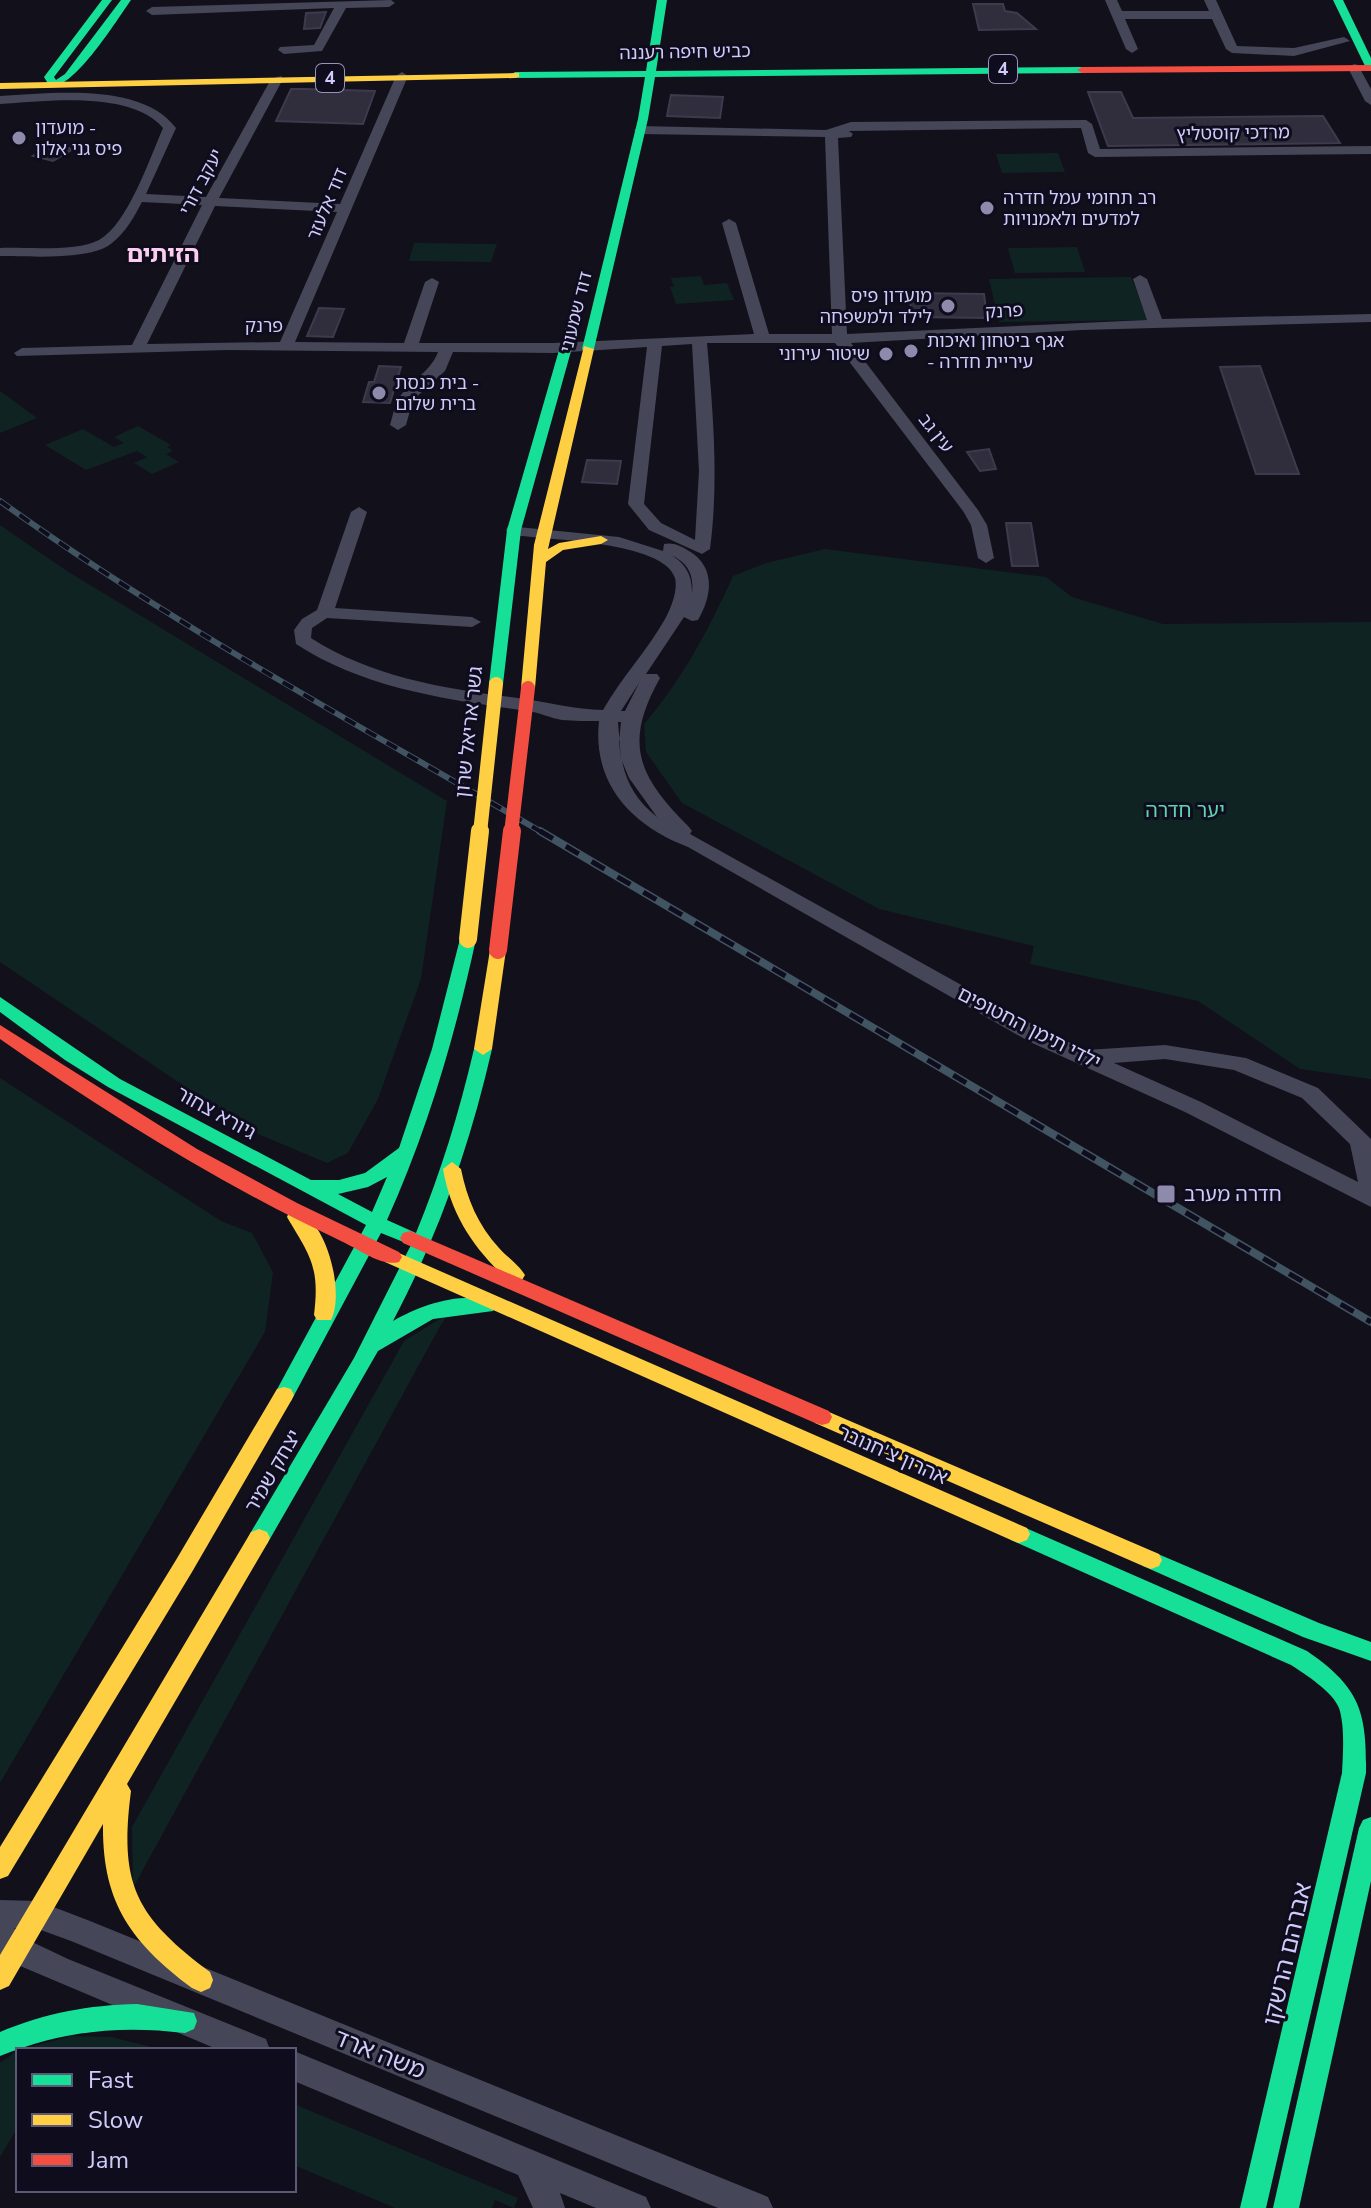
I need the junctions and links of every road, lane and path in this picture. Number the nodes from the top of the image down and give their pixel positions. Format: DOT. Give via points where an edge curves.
graph roads {
  1 [pos="107,0"];
  2 [pos="126,0"];
  3 [pos="647,0"];
  4 [pos="662,0"];
  5 [pos="1111,0"];
  6 [pos="1210,0"];
  7 [pos="1325,0"];
  8 [pos="1338,0"];
  9 [pos="344,2"];
  10 [pos="389,3"];
  11 [pos="152,11"];
  12 [pos="1117,15"];
  13 [pos="1217,15"];
  14 [pos="1132,49"];
  15 [pos="284,50"];
  16 [pos="1362,57"];
  17 [pos="1291,64"];
  18 [pos="644,68"];
  19 [pos="692,68"];
  20 [pos="63,75"];
  21 [pos="402,76"];
  22 [pos="0,78"];
  23 [pos="277,79"];
  24 [pos="0,86"];
  25 [pos="1368,96"];
  26 [pos="0,100"];
  27 [pos="640,130"];
  28 [pos="831,132"];
  29 [pos="1371,150"];
  30 [pos="138,198"];
  31 [pos="211,200"];
  32 [pos="604,201"];
  33 [pos="345,208"];
  34 [pos="729,223"];
  35 [pos="0,252"];
  36 [pos="1140,279"];
  37 [pos="432,282"];
  38 [pos="578,306"];
  39 [pos="1371,318"];
  40 [pos="1156,323"];
  41 [pos="699,339"];
  42 [pos="763,339"];
  43 [pos="840,339"];
  44 [pos="648,342"];
  45 [pos="589,344"];
  46 [pos="568,345"];
  47 [pos="286,346"];
  48 [pos="410,346"];
  49 [pos="448,346"];
  50 [pos="138,347"];
  51 [pos="22,353"];
  52 [pos="398,425"];
  53 [pos="551,503"];
  54 [pos="359,512"];
  55 [pos="514,530"];
  56 [pos="544,532"];
  57 [pos="601,536"];
  58 [pos="986,558"];
  59 [pos="539,561"];
  60 [pos="325,613"];
  61 [pos="472,622"];
  62 [pos="617,714"];
  63 [pos="468,939"];
  64 [pos="0,1003"];
  65 [pos="0,1031"];
  66 [pos="1082,1057"];
  67 [pos="409,1143"];
  68 [pos="452,1169"];
  69 [pos="294,1181"];
  70 [pos="1371,1192"];
  71 [pos="266,1194"];
  72 [pos="1371,1199"];
  73 [pos="377,1223"];
  74 [pos="422,1243"];
  75 [pos="365,1247"];
  76 [pos="410,1266"];
  77 [pos="546,1297"];
  78 [pos="510,1310"];
  79 [pos="318,1336"];
  80 [pos="368,1353"];
  81 [pos="1371,1652"];
  82 [pos="1358,1669"];
  83 [pos="1347,1706"];
  84 [pos="1371,1737"];
  85 [pos="126,1765"];
  86 [pos="1371,1828"];
  87 [pos="0,1868"];
  88 [pos="0,1914"];
  89 [pos="38,1915"];
  90 [pos="9,1942"];
  91 [pos="0,1978"];
  92 [pos="201,1980"];
  93 [pos="185,2021"];
  94 [pos="0,2044"];
  95 [pos="250,2048"];
  96 [pos="296,2067"];
  97 [pos="529,2164"];
  98 [pos="549,2208"];
  99 [pos="611,2208"];
  100 [pos="635,2208"];
  101 [pos="757,2208"];
  102 [pos="1253,2208"];
  103 [pos="1286,2208"];
  1 -- 20 [label="main road"];
  2 -- 20 [label="main road"];
  3 -- 18 [label="main road"];
  4 -- 18 [label="main road"];
  5 -- 12 [label="street"];
  6 -- 13 [label="street"];
  7 -- 16 [label="main road"];
  8 -- 16 [label="main road"];
  9 -- 10 [label="street"];
  9 -- 11 [label="street"];
  9 -- 15 [label="street" via="318,48"];
  12 -- 13 [label="street"];
  12 -- 14 [label="street"];
  13 -- 16 [label="street" via="1232,49"];
  16 -- 17 [label="main road, כביש חיפה רעננה / 4"];
  16 -- 17 [label="main road" via="1333,51"];
  16 -- 25 [label="street"];
  17 -- 19 [label="main road, כביש חיפה רעננה / 4"];
  17 -- 25 [label="main road" via="1340,75"];
  18 -- 19 [label="main road, כביש חיפה רעננה / 4"];
  18 -- 19 [label="main road" via="667,55"];
  18 -- 20 [label="main road, כביש חיפה רעננה / 4" via="627,61 607,66"];
  18 -- 21 [label="main road, כביש חיפה רעננה / 4" via="620,79"];
  18 -- 27 [label="main road, דוד שמעוני"];
  18 -- 32 [label="main road"];
  20 -- 22 [label="main road, כביש חיפה רעננה / 4"];
  20 -- 23 [label="main road, כביש חיפה רעננה / 4"];
  20 -- 24 [label="main road, כביש חיפה רעננה / 4"];
  21 -- 23 [label="main road, כביש חיפה רעננה / 4"];
  21 -- 33 [label="street, דוד אלעזר"];
  23 -- 31 [label="street, יעקב דורי"];
  26 -- 30 [label="street" via="119,101 161,115 170,128"];
  27 -- 28 [label="street"];
  27 -- 45 [label="main road, דוד שמעוני"];
  28 -- 29 [label="street, מרדכי קוסטליץ" via="1088,130 1095,153"];
  28 -- 43 [label="street"];
  30 -- 31 [label="street"];
  30 -- 35 [label="street" via="105,243 82,250"];
  31 -- 33 [label="street"];
  31 -- 50 [label="street, יעקב דורי"];
  33 -- 47 [label="street, דוד אלעזר"];
  34 -- 42 [label="street"];
  36 -- 40 [label="street"];
  37 -- 48 [label="street"];
  38 -- 46 [label="main road, דוד שמעוני"];
  39 -- 40 [label="street, פרנק"];
  40 -- 43 [label="street, פרנק"];
  41 -- 42 [label="street, פרנק"];
  41 -- 44 [label="street, פרנק"];
  41 -- 44 [label="street" via="707,434 702,549 654,526 636,504"];
  42 -- 43 [label="street, פרנק"];
  43 -- 58 [label="street, עין גב" via="970,510"];
  44 -- 45 [label="street, פרנק"];
  45 -- 46 [label="street, פרנק"];
  45 -- 53 [label="main road, דוד שמעוני"];
  46 -- 49 [label="street, פרנק"];
  46 -- 55 [label="main road, דוד שמעוני"];
  47 -- 48 [label="street, פרנק"];
  47 -- 50 [label="street, פרנק"];
  48 -- 49 [label="street, פרנק"];
  49 -- 52 [label="street" via="440,368 406,399"];
  50 -- 51 [label="street, פרנק"];
  53 -- 56 [label="main road, דוד שמעוני"];
  53 -- 57 [label="main road" via="564,519"];
  54 -- 60 [label="street"];
  55 -- 56 [label="street"];
  55 -- 63 [label="main road, גשר אריאל שרון, bridge"];
  56 -- 57 [label="street"];
  56 -- 59 [label="main road, דוד שמעוני"];
  57 -- 59 [label="main road" via="550,551"];
  57 -- 62 [label="street" via="672,562 687,586 682,607"];
  59 -- 68 [label="main road, יצחק שמיר, bridge" via="498,950 480,1067"];
  60 -- 61 [label="street"];
  60 -- 62 [label="street" via="303,629 302,640 370,673 434,691 562,714"];
  62 -- 66 [label="street, ילדי תימן החטופים" via="607,731 618,783 628,801 663,832 695,843"];
  63 -- 67 [label="main road, יצחק שמיר" via="444,1042"];
  64 -- 69 [label="main road, גיורא צחור" via="114,1083"];
  65 -- 71 [label="main road" via="116,1113"];
  66 -- 70 [label="street" via="1165,1052 1238,1063 1310,1093 1361,1141"];
  66 -- 72 [label="street, ילדי תימן החטופים" via="1193,1107"];
  67 -- 69 [label="main road" via="389,1168 357,1186 333,1189"];
  67 -- 73 [label="main road, יצחק שמיר"];
  68 -- 74 [label="main road, יצחק שמיר"];
  68 -- 77 [label="main road" via="458,1206 478,1239"];
  69 -- 73 [label="main road, גיורא צחור"];
  71 -- 75 [label="main road"];
  71 -- 79 [label="main road" via="308,1229 325,1261 327,1297"];
  73 -- 74 [label="main road, גיורא צחור"];
  73 -- 75 [label="main road, יצחק שמיר"];
  74 -- 76 [label="main road, יצחק שמיר"];
  74 -- 77 [label="main road, אהרון צ'חנובר"];
  75 -- 76 [label="main road"];
  75 -- 79 [label="main road, יצחק שמיר"];
  76 -- 78 [label="main road, אהרון צ'חנובר"];
  76 -- 80 [label="main road, יצחק שמיר"];
  77 -- 81 [label="main road, אהרון צ'חנובר"];
  78 -- 80 [label="main road" via="459,1305 425,1311"];
  78 -- 83 [label="main road, אהרון צ'חנובר" via="1299,1658 1328,1678"];
  79 -- 87 [label="main road, יצחק שמיר" via="190,1558"];
  80 -- 85 [label="main road, יצחק שמיר"];
  82 -- 83 [label="main road, אברהם הרשקו"];
  83 -- 84 [label="main road, אהרון צ'חנובר"];
  83 -- 102 [label="main road, אברהם הרשקו" via="1355,1740 1353,1781"];
  85 -- 89 [label="main road, יצחק שמיר"];
  85 -- 92 [label="main road" via="113,1818 114,1879 140,1929"];
  86 -- 103 [label="main road"];
  88 -- 89 [label="street, משה ארד"];
  89 -- 90 [label="main road, יצחק שמיר"];
  89 -- 92 [label="street, משה ארד"];
  90 -- 91 [label="main road, יצחק שמיר"];
  90 -- 93 [label="street"];
  92 -- 101 [label="street, משה ארד"];
  93 -- 94 [label="main road" via="96,2015 61,2021"];
  93 -- 95 [label="street"];
  96 -- 97 [label="street, משה ארד"];
  97 -- 98 [label="street"];
  97 -- 100 [label="street, משה ארד"];
  99 -- 100 [label="street"];
}
